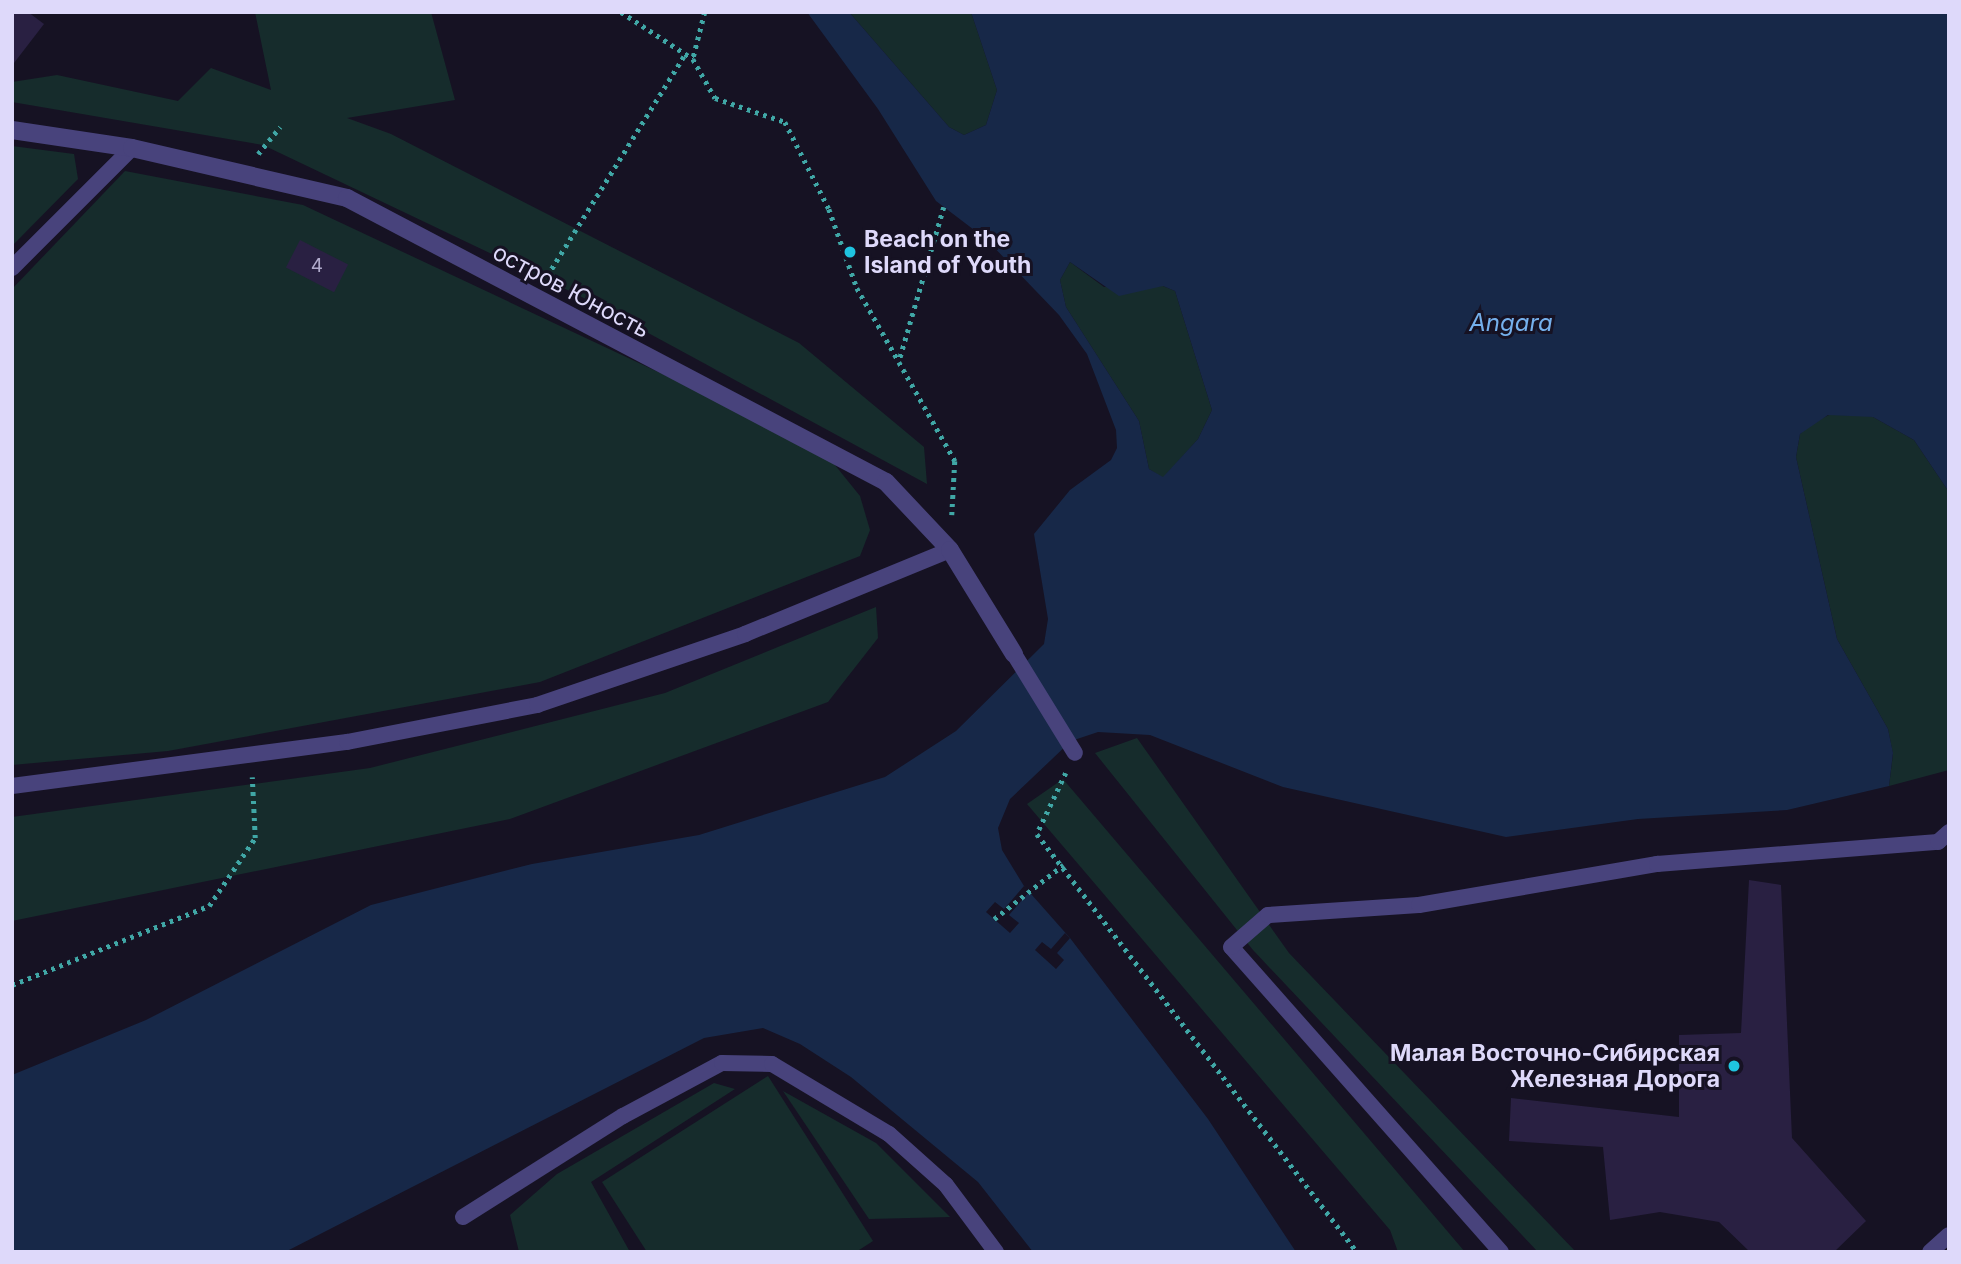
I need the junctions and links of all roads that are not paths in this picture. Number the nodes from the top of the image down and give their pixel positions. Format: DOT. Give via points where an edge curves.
graph roads {
  1 [pos="12,130"];
  2 [pos="132,148"];
  3 [pos="12,268"];
  4 [pos="950,551"];
  5 [pos="1014,654"];
  6 [pos="1075,753"];
  7 [pos="12,786"];
  8 [pos="1949,832"];
  9 [pos="463,1217"];
  10 [pos="1949,1235"];
  11 [pos="996,1252"];
  12 [pos="1501,1252"];
  13 [pos="1930,1252"];
  1 -- 2 [label="street, остров Юность"];
  2 -- 3 [label="lane"];
  2 -- 4 [label="street, остров Юность" via="347,198 886,482"];
  4 -- 5 [label="street, остров Юность"];
  4 -- 7 [label="lane" via="745,634 537,705 347,741"];
  5 -- 6 [label="lane"];
  8 -- 12 [label="lane" via="1938,842 1657,864 1419,905 1268,915 1231,947"];
  9 -- 11 [label="lane" via="623,1116 722,1063 772,1065 889,1134 946,1185"];
  10 -- 13 [label="lane"];
}
